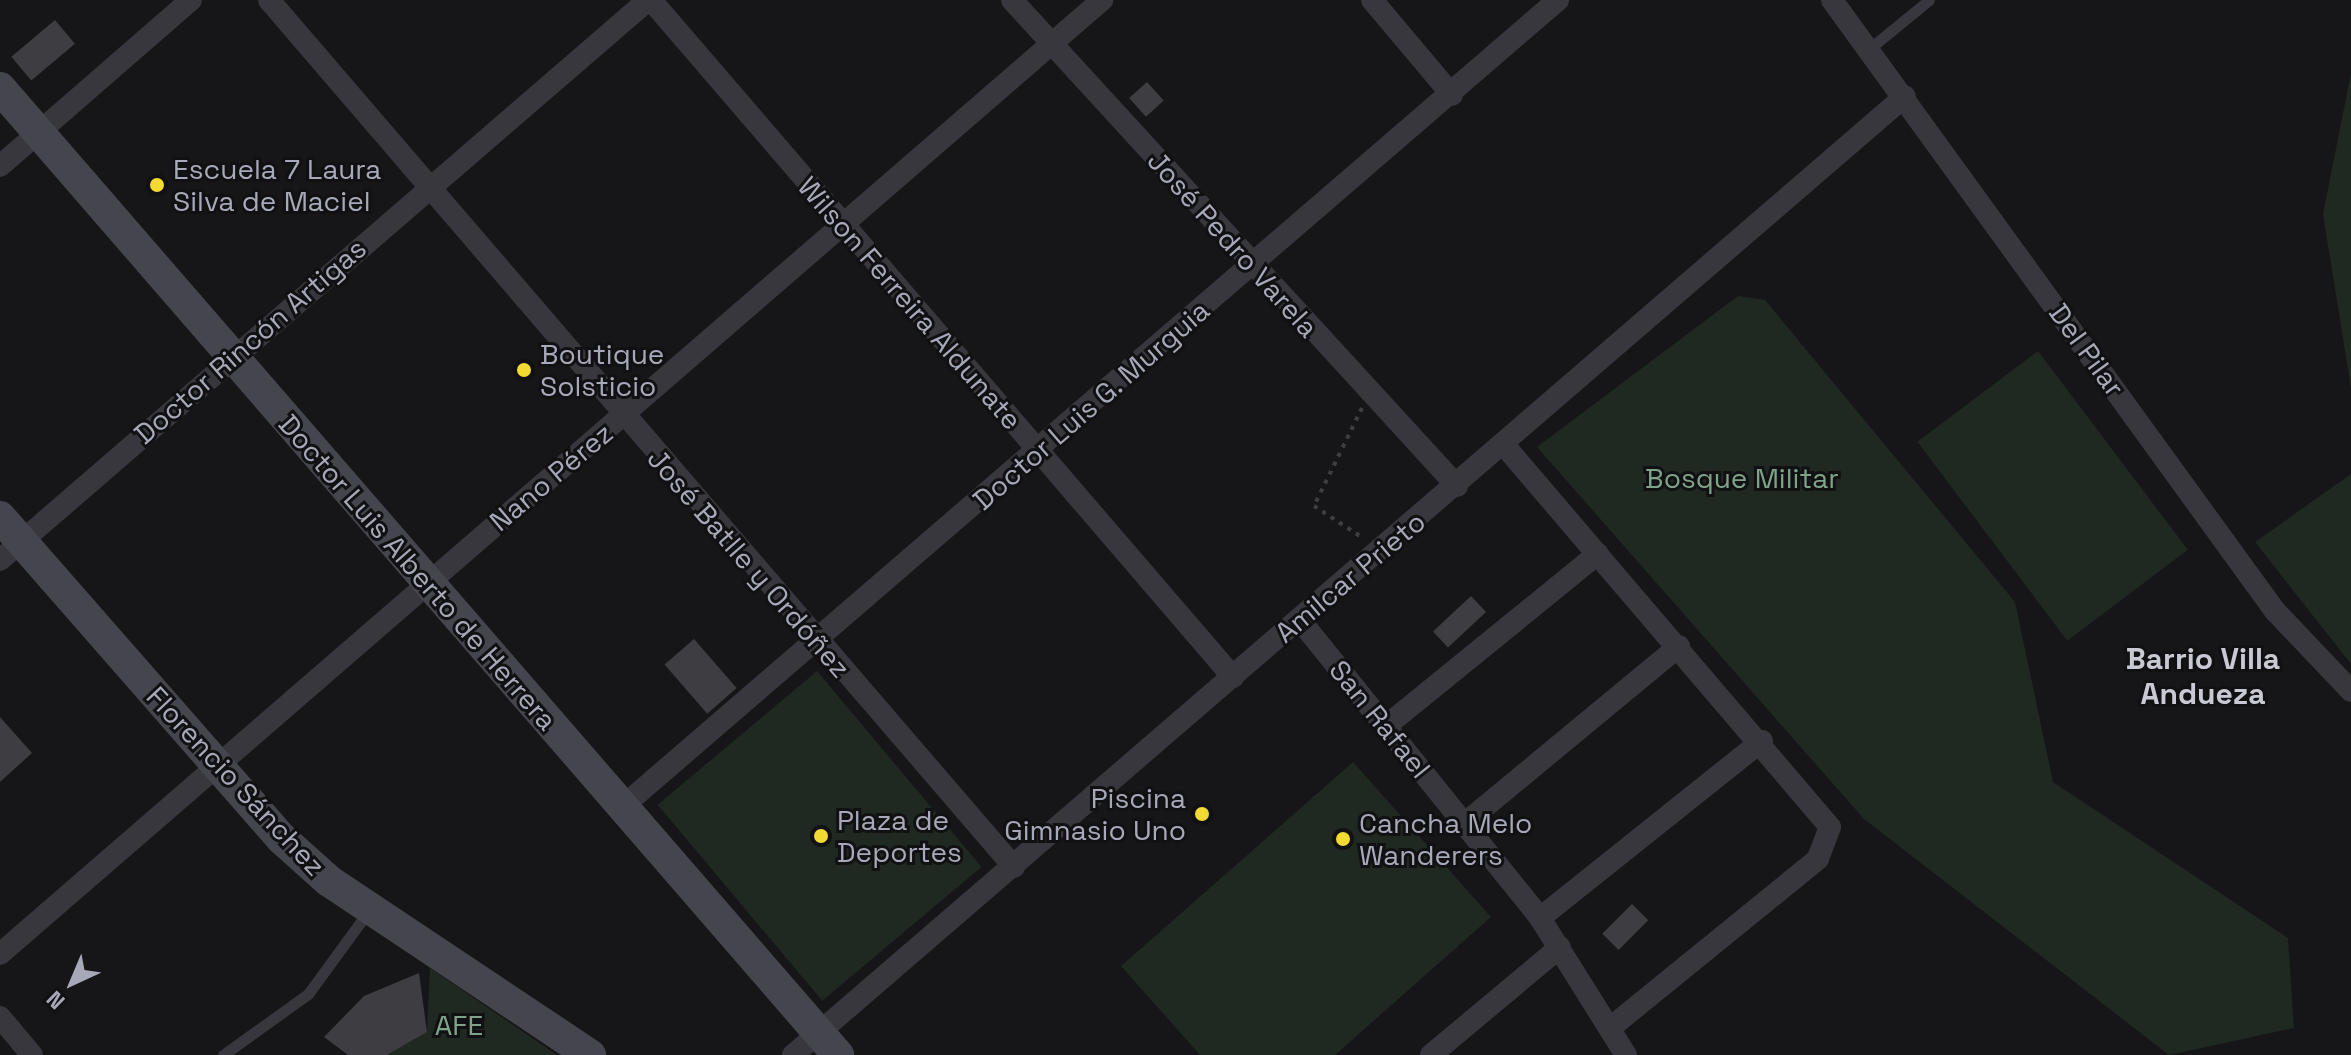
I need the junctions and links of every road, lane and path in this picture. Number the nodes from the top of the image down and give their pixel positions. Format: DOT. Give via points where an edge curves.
graph roads {
  1 [pos="191,0"];
  2 [pos="269,0"];
  3 [pos="650,0"];
  4 [pos="1012,0"];
  5 [pos="1102,0"];
  6 [pos="1372,0"];
  7 [pos="1558,0"];
  8 [pos="1832,0"];
  9 [pos="1929,0"];
  10 [pos="1052,43"];
  11 [pos="1869,49"];
  12 [pos="0,88"];
  13 [pos="1452,95"];
  14 [pos="1905,96"];
  15 [pos="38,132"];
  16 [pos="0,166"];
  17 [pos="424,189"];
  18 [pos="842,222"];
  19 [pos="1252,266"];
  20 [pos="233,358"];
  21 [pos="1369,392"];
  22 [pos="622,417"];
  23 [pos="1504,445"];
  24 [pos="1038,452"];
  25 [pos="1457,486"];
  26 [pos="0,517"];
  27 [pos="10,550"];
  28 [pos="1382,550"];
  29 [pos="1598,554"];
  30 [pos="426,584"];
  31 [pos="1299,619"];
  32 [pos="817,642"];
  33 [pos="1679,646"];
  34 [pos="1233,677"];
  35 [pos="2351,691"];
  36 [pos="1386,726"];
  37 [pos="1762,741"];
  38 [pos="215,764"];
  39 [pos="622,807"];
  40 [pos="1464,824"];
  41 [pos="1014,867"];
  42 [pos="370,909"];
  43 [pos="1540,918"];
  44 [pos="1560,947"];
  45 [pos="0,954"];
  46 [pos="0,1017"];
  47 [pos="1611,1027"];
  48 [pos="828,1044"];
  49 [pos="32,1055"];
  50 [pos="223,1055"];
  51 [pos="590,1055"];
  52 [pos="793,1055"];
  53 [pos="1431,1055"];
  54 [pos="1626,1055"];
  1 -- 15 [label="street"];
  2 -- 17 [label="street, José Batlle y Ordóñez"];
  3 -- 17 [label="street, Doctor Rincón Artigas"];
  3 -- 18 [label="street, Wilson Ferreira Aldunate"];
  4 -- 10 [label="street, José Pedro Varela"];
  5 -- 10 [label="street, Nano Pérez"];
  6 -- 13 [label="street"];
  7 -- 13 [label="street, Doctor Luis G. Murguia"];
  8 -- 11 [label="street, Del Pilar"];
  9 -- 11 [label="lane"];
  10 -- 18 [label="street, Nano Pérez"];
  10 -- 19 [label="street, José Pedro Varela"];
  11 -- 14 [label="street, Del Pilar"];
  12 -- 15 [label="street, Doctor Luis Alberto de Herrera"];
  13 -- 19 [label="street, Doctor Luis G. Murguia"];
  14 -- 23 [label="street, Amilcar Prieto"];
  14 -- 35 [label="street, Del Pilar" via="2275,611"];
  15 -- 16 [label="street"];
  15 -- 20 [label="street, Doctor Luis Alberto de Herrera"];
  17 -- 20 [label="street, Doctor Rincón Artigas"];
  17 -- 22 [label="street, José Batlle y Ordóñez"];
  18 -- 22 [label="street, Nano Pérez"];
  18 -- 24 [label="street, Wilson Ferreira Aldunate"];
  19 -- 21 [label="street, José Pedro Varela"];
  19 -- 24 [label="street, Doctor Luis G. Murguia"];
  20 -- 27 [label="street, Doctor Rincón Artigas"];
  20 -- 30 [label="street, Doctor Luis Alberto de Herrera"];
  21 -- 25 [label="street, José Pedro Varela"];
  21 -- 28 [label="path" via="1314,506"];
  22 -- 30 [label="street, Nano Pérez"];
  22 -- 32 [label="street, José Batlle y Ordóñez"];
  23 -- 25 [label="street, Amilcar Prieto"];
  23 -- 29 [label="street"];
  24 -- 32 [label="street, Doctor Luis G. Murguia"];
  24 -- 34 [label="street, Wilson Ferreira Aldunate"];
  25 -- 28 [label="street, Amilcar Prieto"];
  26 -- 27 [label="street, Florencio Sánchez"];
  27 -- 38 [label="street, Florencio Sánchez"];
  28 -- 31 [label="street, Amilcar Prieto"];
  29 -- 33 [label="street"];
  29 -- 36 [label="street"];
  30 -- 38 [label="street, Nano Pérez"];
  30 -- 39 [label="street, Doctor Luis Alberto de Herrera"];
  31 -- 34 [label="street, Amilcar Prieto"];
  31 -- 36 [label="street, San Rafael"];
  32 -- 39 [label="street, Doctor Luis G. Murguia"];
  32 -- 41 [label="street, José Batlle y Ordóñez"];
  33 -- 37 [label="street"];
  33 -- 40 [label="street"];
  34 -- 41 [label="street, Amilcar Prieto"];
  36 -- 40 [label="street, San Rafael"];
  37 -- 43 [label="street"];
  37 -- 47 [label="street" via="1820,808 1830,841 1818,859"];
  38 -- 42 [label="street, Florencio Sánchez" via="281,838"];
  38 -- 45 [label="street, Nano Pérez"];
  39 -- 48 [label="street, Doctor Luis Alberto de Herrera"];
  40 -- 43 [label="street, San Rafael"];
  41 -- 48 [label="street, Amilcar Prieto"];
  42 -- 50 [label="lane" via="308,994"];
  42 -- 51 [label="street, Florencio Sánchez"];
  43 -- 44 [label="street, San Rafael"];
  44 -- 47 [label="street, San Rafael"];
  44 -- 53 [label="street"];
  46 -- 49 [label="street"];
  47 -- 54 [label="street, San Rafael"];
  48 -- 52 [label="street, Amilcar Prieto"];
}
